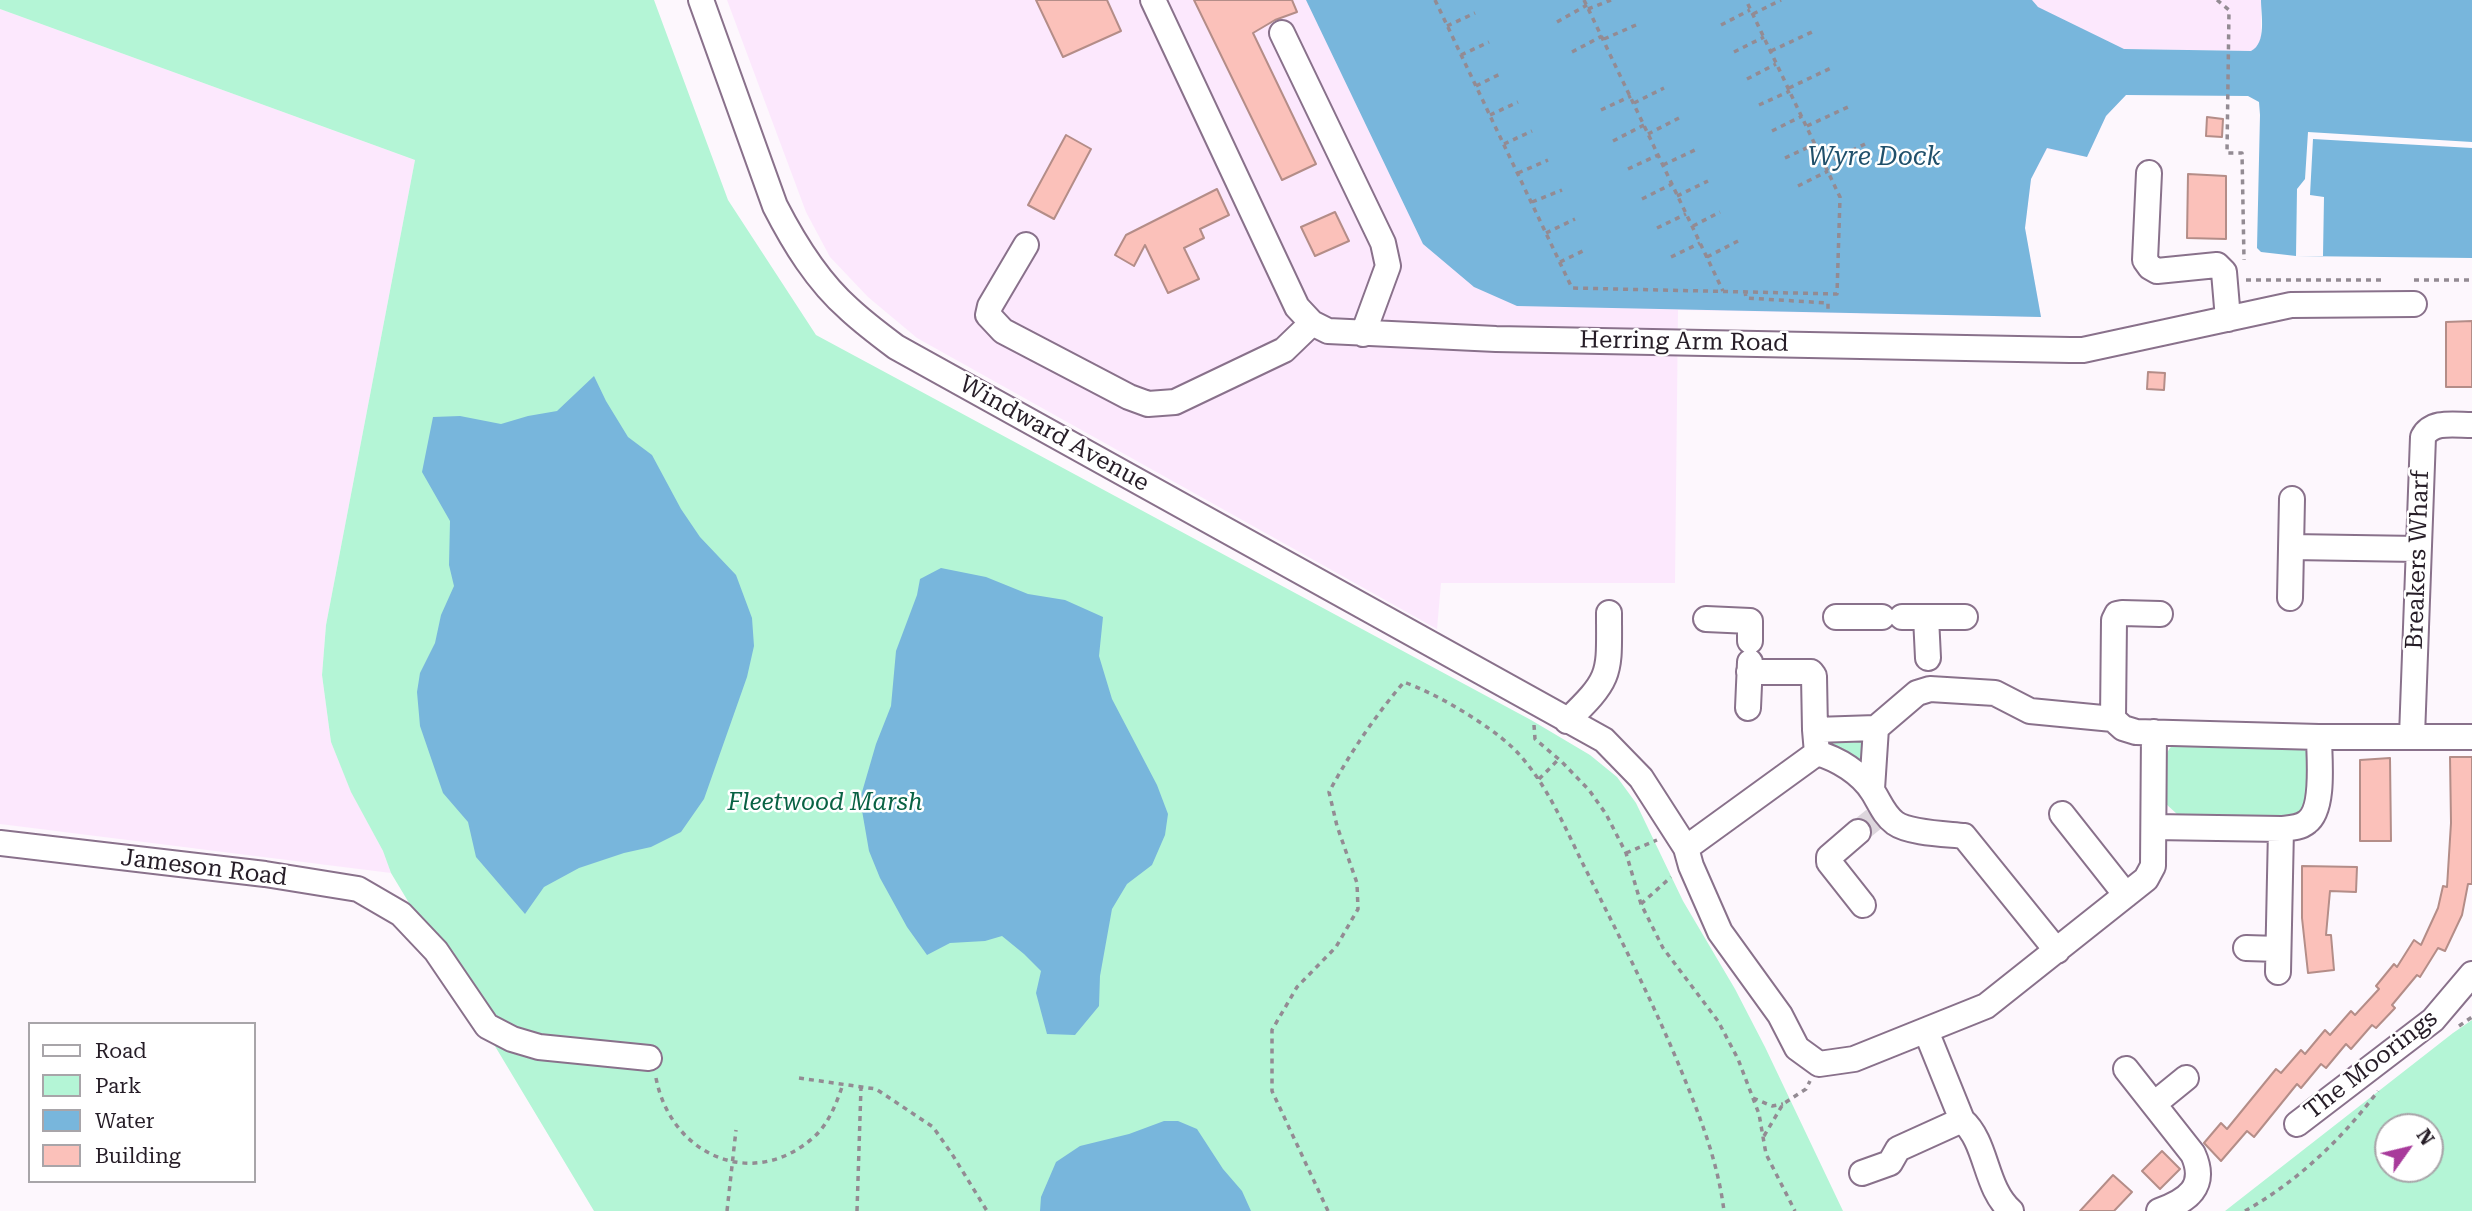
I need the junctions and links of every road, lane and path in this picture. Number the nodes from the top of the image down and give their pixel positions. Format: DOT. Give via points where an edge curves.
graph roads {
  1 [pos="701,0"];
  2 [pos="1153,0"];
  3 [pos="1435,0"];
  4 [pos="1611,0"];
  5 [pos="1746,0"];
  6 [pos="1781,0"];
  7 [pos="2217,0"];
  8 [pos="1586,5"];
  9 [pos="1752,12"];
  10 [pos="1475,13"];
  11 [pos="1557,22"];
  12 [pos="1636,25"];
  13 [pos="1721,25"];
  14 [pos="1447,26"];
  15 [pos="1812,32"];
  16 [pos="1282,33"];
  17 [pos="1764,37"];
  18 [pos="1603,38"];
  19 [pos="1489,42"];
  20 [pos="1771,51"];
  21 [pos="1572,52"];
  22 [pos="1734,52"];
  23 [pos="1461,55"];
  24 [pos="1776,64"];
  25 [pos="1832,68"];
  26 [pos="1500,74"];
  27 [pos="1747,79"];
  28 [pos="1476,86"];
  29 [pos="1664,88"];
  30 [pos="1790,90"];
  31 [pos="1630,96"];
  32 [pos="1518,102"];
  33 [pos="1634,103"];
  34 [pos="1759,105"];
  35 [pos="1848,107"];
  36 [pos="1601,110"];
  37 [pos="1490,115"];
  38 [pos="1802,116"];
  39 [pos="1679,118"];
  40 [pos="1644,125"];
  41 [pos="1807,126"];
  42 [pos="1532,131"];
  43 [pos="1772,131"];
  44 [pos="1648,134"];
  45 [pos="1614,141"];
  46 [pos="1504,144"];
  47 [pos="1815,144"];
  48 [pos="1865,144"];
  49 [pos="1695,150"];
  50 [pos="1658,155"];
  51 [pos="1785,158"];
  52 [pos="1548,160"];
  53 [pos="1825,164"];
  54 [pos="1663,165"];
  55 [pos="1628,169"];
  56 [pos="1828,171"];
  57 [pos="1517,173"];
  58 [pos="2149,173"];
  59 [pos="1707,181"];
  60 [pos="1672,184"];
  61 [pos="1798,186"];
  62 [pos="1562,190"];
  63 [pos="1678,196"];
  64 [pos="1642,199"];
  65 [pos="1532,202"];
  66 [pos="1720,212"];
  67 [pos="1686,214"];
  68 [pos="1575,219"];
  69 [pos="1693,226"];
  70 [pos="1657,228"];
  71 [pos="1546,233"];
  72 [pos="1738,241"];
  73 [pos="1700,243"];
  74 [pos="1026,245"];
  75 [pos="1587,249"];
  76 [pos="1671,257"];
  77 [pos="1707,257"];
  78 [pos="1560,262"];
  79 [pos="2244,267"];
  80 [pos="2391,280"];
  81 [pos="2405,280"];
  82 [pos="2472,281"];
  83 [pos="1723,291"];
  84 [pos="1745,291"];
  85 [pos="2414,304"];
  86 [pos="1828,313"];
  87 [pos="2236,317"];
  88 [pos="1312,323"];
  89 [pos="1363,334"];
  90 [pos="2472,425"];
  91 [pos="2292,499"];
  92 [pos="2292,547"];
  93 [pos="2418,549"];
  94 [pos="2290,598"];
  95 [pos="1609,613"];
  96 [pos="2160,614"];
  97 [pos="1836,617"];
  98 [pos="1904,617"];
  99 [pos="1965,617"];
  100 [pos="1706,620"];
  101 [pos="1750,658"];
  102 [pos="1929,676"];
  103 [pos="1533,702"];
  104 [pos="1748,708"];
  105 [pos="2113,719"];
  106 [pos="1567,721"];
  107 [pos="1876,728"];
  108 [pos="2154,732"];
  109 [pos="2412,736"];
  110 [pos="2319,737"];
  111 [pos="2472,737"];
  112 [pos="1816,741"];
  113 [pos="1559,759"];
  114 [pos="1539,779"];
  115 [pos="1872,813"];
  116 [pos="2062,814"];
  117 [pos="2154,827"];
  118 [pos="2281,829"];
  119 [pos="0,844"];
  120 [pos="1684,848"];
  121 [pos="1626,853"];
  122 [pos="2126,895"];
  123 [pos="1641,904"];
  124 [pos="1863,905"];
  125 [pos="2246,948"];
  126 [pos="2057,951"];
  127 [pos="2472,974"];
  128 [pos="2472,1017"];
  129 [pos="2456,1028"];
  130 [pos="1926,1031"];
  131 [pos="1819,1064"];
  132 [pos="647,1066"];
  133 [pos="2126,1069"];
  134 [pos="799,1078"];
  135 [pos="2186,1078"];
  136 [pos="2386,1081"];
  137 [pos="843,1084"];
  138 [pos="861,1087"];
  139 [pos="1754,1098"];
  140 [pos="1783,1104"];
  141 [pos="2154,1104"];
  142 [pos="1962,1120"];
  143 [pos="2297,1124"];
  144 [pos="736,1130"];
  145 [pos="1763,1137"];
  146 [pos="732,1163"];
  147 [pos="1862,1173"];
  148 [pos="727,1211"];
  149 [pos="857,1211"];
  150 [pos="987,1211"];
  151 [pos="1328,1211"];
  152 [pos="1724,1211"];
  153 [pos="1795,1211"];
  154 [pos="2011,1211"];
  155 [pos="2159,1211"];
  156 [pos="2245,1211"];
  1 -- 103 [label="street, Windward Avenue" via="775,206 807,261 847,308 896,347"];
  2 -- 88 [label="street" via="1282,279"];
  3 -- 14 [label="path"];
  4 -- 8 [label="path"];
  5 -- 9 [label="path"];
  6 -- 9 [label="path"];
  7 -- 79 [label="path" via="2229,10 2227,153 2242,153"];
  8 -- 11 [label="path"];
  8 -- 18 [label="path"];
  9 -- 13 [label="path"];
  9 -- 17 [label="path"];
  10 -- 14 [label="path"];
  12 -- 18 [label="path"];
  14 -- 23 [label="path"];
  15 -- 20 [label="path"];
  16 -- 89 [label="street" via="1383,243 1388,266"];
  17 -- 20 [label="path"];
  17 -- 22 [label="path"];
  18 -- 21 [label="path"];
  18 -- 31 [label="path"];
  19 -- 23 [label="path"];
  20 -- 24 [label="path"];
  23 -- 28 [label="path"];
  24 -- 27 [label="path"];
  24 -- 30 [label="path"];
  25 -- 30 [label="path"];
  26 -- 28 [label="path"];
  28 -- 37 [label="path"];
  29 -- 33 [label="path"];
  30 -- 34 [label="path"];
  30 -- 38 [label="path"];
  31 -- 33 [label="path"];
  31 -- 36 [label="path"];
  32 -- 37 [label="path"];
  33 -- 40 [label="path"];
  35 -- 41 [label="path"];
  37 -- 46 [label="path"];
  38 -- 41 [label="path"];
  38 -- 43 [label="path"];
  39 -- 44 [label="path"];
  40 -- 44 [label="path"];
  40 -- 45 [label="path"];
  41 -- 47 [label="path"];
  42 -- 46 [label="path"];
  44 -- 50 [label="path"];
  46 -- 57 [label="path"];
  47 -- 51 [label="path"];
  47 -- 53 [label="path"];
  48 -- 53 [label="path"];
  49 -- 54 [label="path"];
  50 -- 54 [label="path"];
  50 -- 55 [label="path"];
  52 -- 57 [label="path"];
  53 -- 56 [label="path"];
  54 -- 60 [label="path"];
  56 -- 61 [label="path"];
  56 -- 84 [label="path" via="1840,197 1837,294"];
  57 -- 65 [label="path"];
  58 -- 87 [label="street" via="2145,260 2157,271 2217,265 2224,272"];
  59 -- 63 [label="path"];
  60 -- 63 [label="path"];
  60 -- 64 [label="path"];
  62 -- 65 [label="path"];
  63 -- 67 [label="path"];
  65 -- 71 [label="path"];
  66 -- 69 [label="path"];
  67 -- 69 [label="path"];
  67 -- 70 [label="path"];
  68 -- 71 [label="path"];
  69 -- 73 [label="path"];
  71 -- 78 [label="path"];
  72 -- 77 [label="path"];
  73 -- 76 [label="path"];
  73 -- 77 [label="path"];
  74 -- 88 [label="street" via="988,315 1003,331 1147,404 1175,402 1284,350"];
  75 -- 78 [label="path"];
  77 -- 83 [label="path"];
  78 -- 83 [label="path" via="1572,288"];
  80 -- 87 [label="path" via="2244,280"];
  81 -- 82 [label="path"];
  83 -- 84 [label="path"];
  84 -- 86 [label="path" via="1746,298 1828,303"];
  85 -- 87 [label="street, Herring Arm Road" via="2291,305"];
  87 -- 89 [label="street, Herring Arm Road" via="2070,351"];
  88 -- 89 [label="street, Herring Arm Road" via="1328,331"];
  90 -- 93 [label="street, Breakers Wharf" via="2439,425 2425,433"];
  91 -- 92 [label="street"];
  92 -- 93 [label="street"];
  92 -- 94 [label="street"];
  93 -- 109 [label="street, Breakers Wharf"];
  95 -- 106 [label="street" via="1606,675 1592,697"];
  96 -- 105 [label="street" via="2122,613 2114,620"];
  97 -- 98 [label="street"];
  98 -- 99 [label="street"];
  98 -- 102 [label="street"];
  100 -- 101 [label="street" via="1750,621"];
  101 -- 104 [label="street"];
  101 -- 112 [label="street" via="1811,672"];
  102 -- 105 [label="street" via="1995,693 2030,711"];
  102 -- 107 [label="street" via="1917,693"];
  103 -- 106 [label="street, Windward Avenue"];
  103 -- 113 [label="path" via="1535,739"];
  105 -- 108 [label="street" via="2123,728"];
  106 -- 120 [label="street, Windward Avenue" via="1604,740 1641,778"];
  107 -- 112 [label="street"];
  107 -- 115 [label="street"];
  108 -- 110 [label="street"];
  108 -- 117 [label="street"];
  109 -- 110 [label="street"];
  109 -- 111 [label="street"];
  110 -- 118 [label="street" via="2314,815 2297,827"];
  112 -- 115 [label="street" via="1846,766"];
  112 -- 120 [label="street"];
  113 -- 114 [label="path"];
  113 -- 121 [label="path" via="1589,790"];
  114 -- 151 [label="path" via="1511,747 1467,715 1404,682 1329,792 1357,883 1357,909 1336,947 1297,987 1272,1030 1272,1091"];
  114 -- 152 [label="path" via="1667,1035 1708,1136"];
  115 -- 124 [label="street" via="1829,857"];
  115 -- 126 [label="street" via="1897,824 1964,836"];
  116 -- 122 [label="street"];
  117 -- 118 [label="street"];
  117 -- 122 [label="street" via="2153,866 2146,879"];
  118 -- 125 [label="street" via="2278,960"];
  119 -- 132 [label="street, Jameson Road" via="358,889 401,914 436,951 487,1026 512,1040 539,1047"];
  120 -- 121 [label="path" via="1660,838"];
  120 -- 123 [label="path" via="1676,872"];
  120 -- 131 [label="street, Windward Avenue" via="1720,932 1780,1016 1797,1048"];
  121 -- 123 [label="path"];
  122 -- 126 [label="street"];
  123 -- 139 [label="path" via="1663,948 1718,1021"];
  126 -- 130 [label="street" via="1986,1006"];
  127 -- 143 [label="street, The Moorings" via="2440,996 2433,1020"];
  128 -- 129 [label="path"];
  130 -- 131 [label="street" via="1854,1059"];
  130 -- 142 [label="street"];
  131 -- 140 [label="path" via="1806,1089"];
  132 -- 146 [label="path" via="656,1075 675,1122 701,1150"];
  133 -- 141 [label="street"];
  134 -- 137 [label="path"];
  135 -- 141 [label="street"];
  136 -- 156 [label="path" via="2321,1156 2287,1185"];
  137 -- 138 [label="path"];
  137 -- 146 [label="path" via="818,1134 799,1149 778,1161"];
  138 -- 149 [label="path"];
  138 -- 150 [label="path" via="876,1089 933,1127"];
  139 -- 140 [label="path" via="1772,1106"];
  139 -- 145 [label="path"];
  140 -- 145 [label="path"];
  141 -- 155 [label="street" via="2193,1154 2199,1176 2187,1197"];
  142 -- 147 [label="street" via="1898,1149 1890,1163"];
  142 -- 154 [label="street" via="1971,1128 1997,1194"];
  144 -- 146 [label="path"];
  145 -- 153 [label="path" via="1766,1154"];
  146 -- 148 [label="path"];
}
